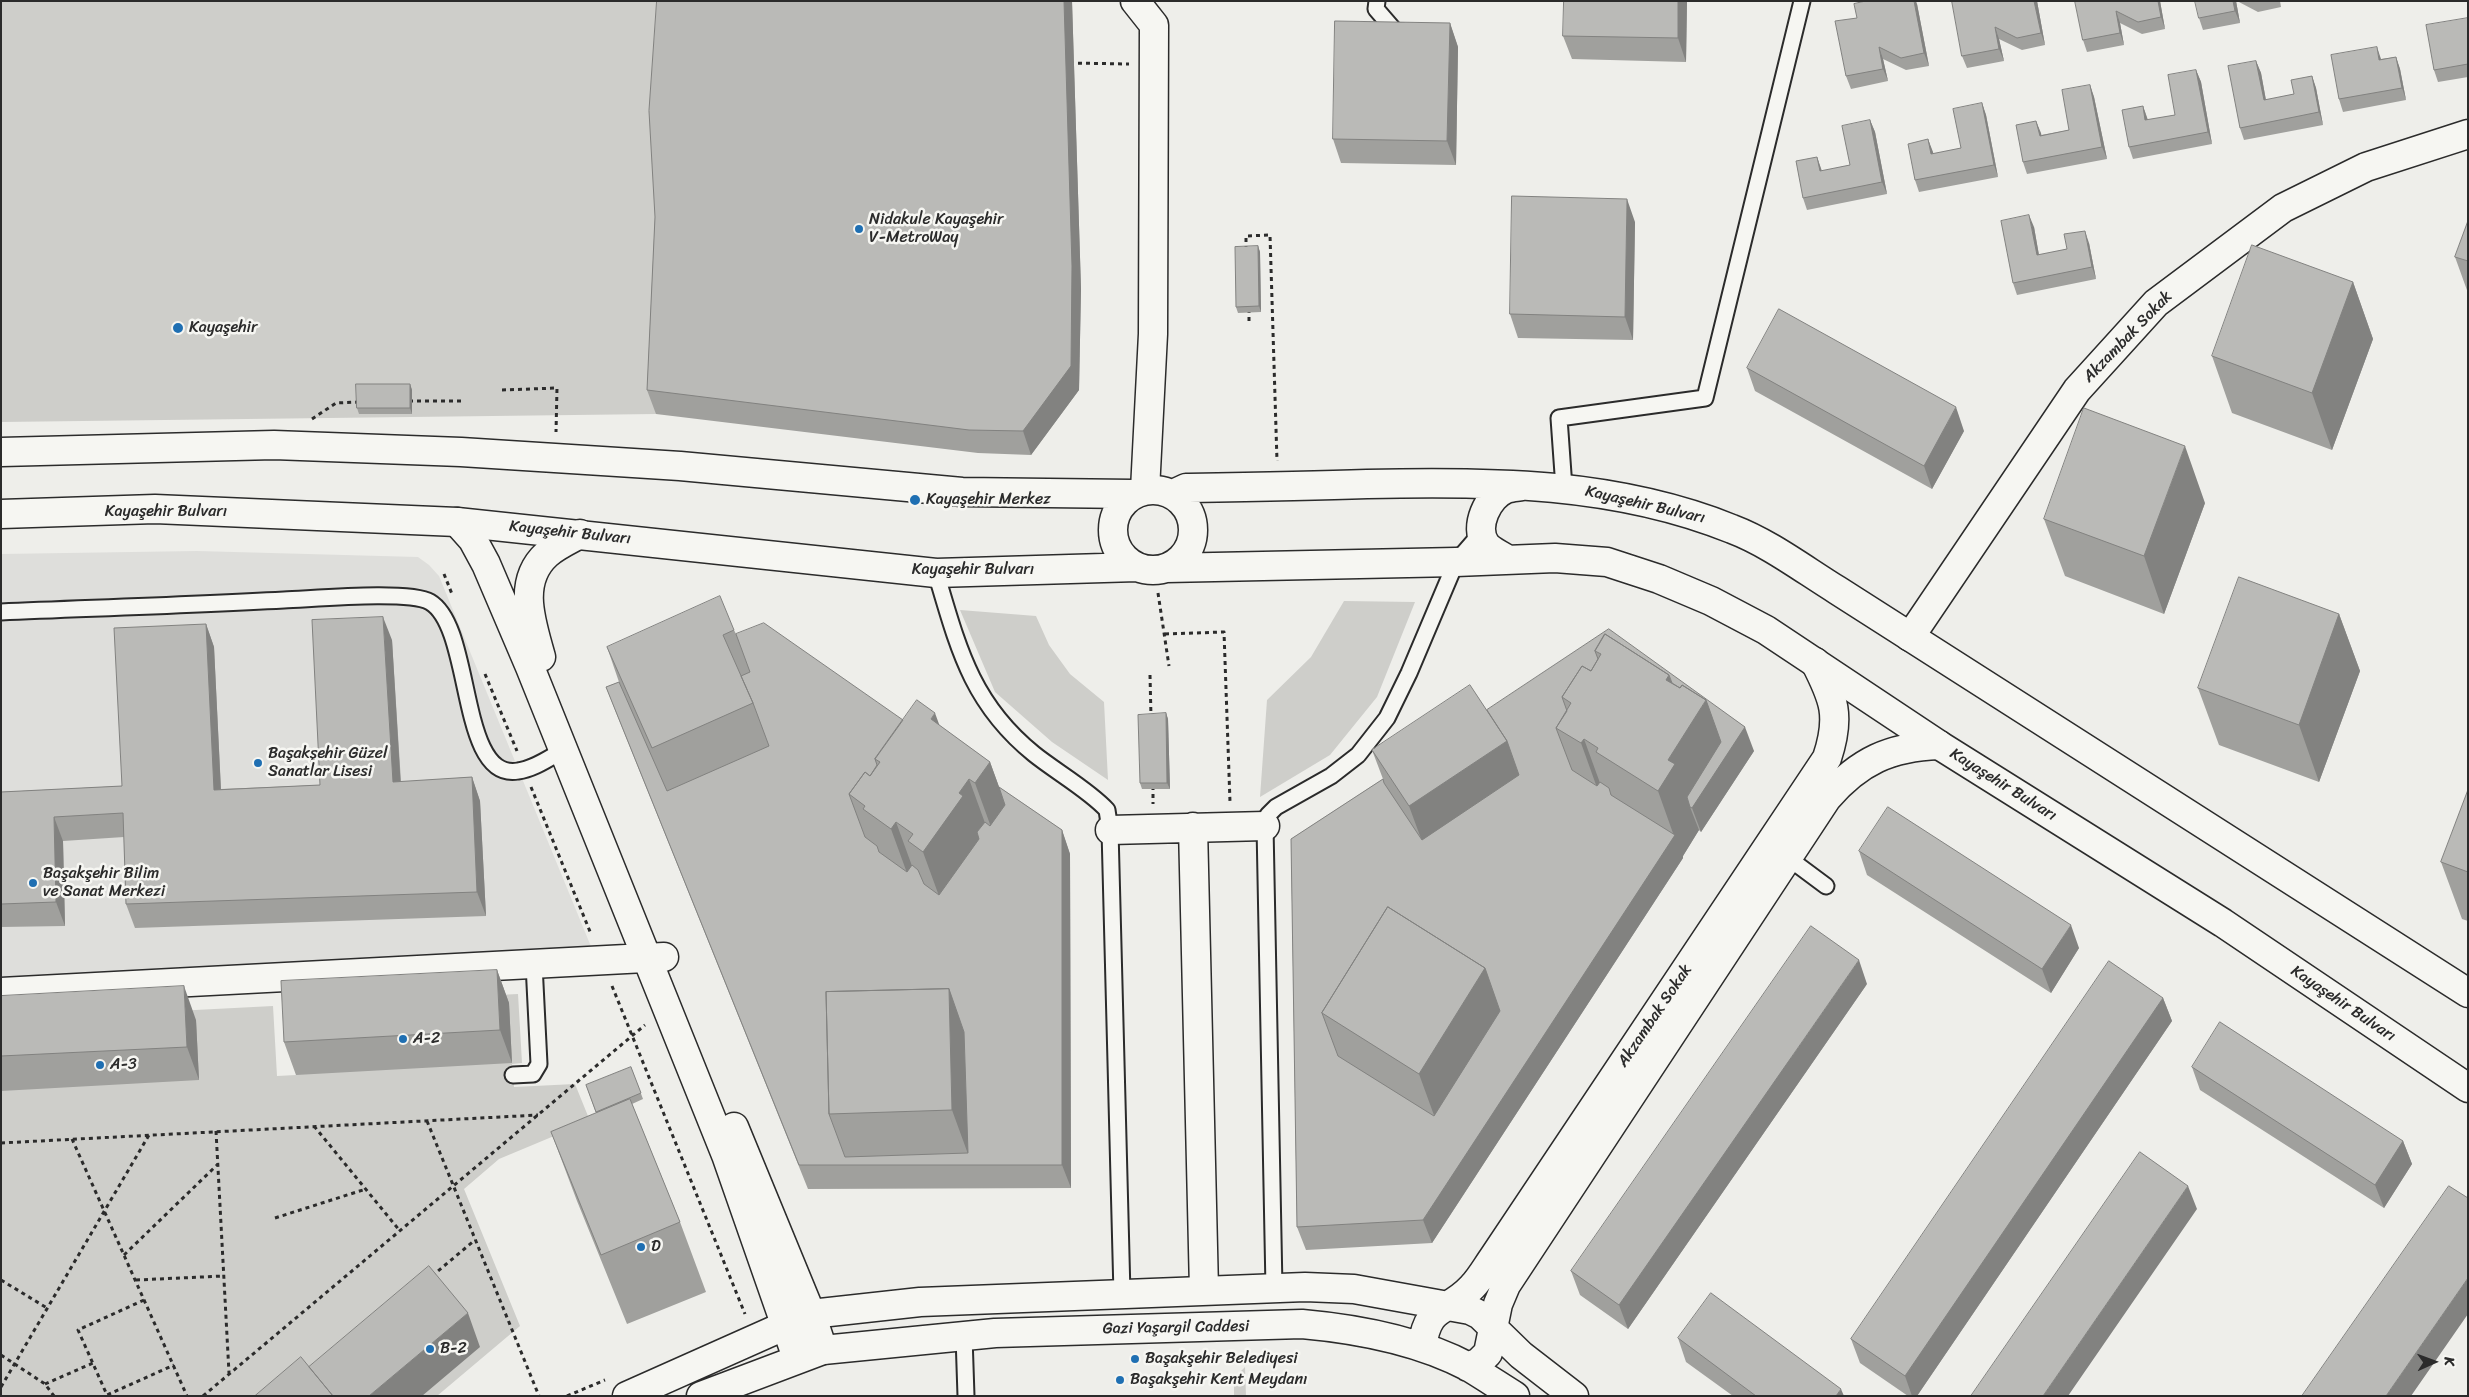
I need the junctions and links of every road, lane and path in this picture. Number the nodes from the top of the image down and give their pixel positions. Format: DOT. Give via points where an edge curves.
graph roads {
  1 [pos="1135,1"];
  2 [pos="1377,1"];
  3 [pos="1802,1"];
  4 [pos="1423,32"];
  5 [pos="1068,63"];
  6 [pos="1154,64"];
  7 [pos="2468,134"];
  8 [pos="1246,252"];
  9 [pos="1248,302"];
  10 [pos="1249,321"];
  11 [pos="502,390"];
  12 [pos="406,401"];
  13 [pos="464,401"];
  14 [pos="359,402"];
  15 [pos="368,402"];
  16 [pos="1,452"];
  17 [pos="556,458"];
  18 [pos="1278,486"];
  19 [pos="1526,486"];
  20 [pos="1564,488"];
  21 [pos="1139,492"];
  22 [pos="1173,494"];
  23 [pos="1,514"];
  24 [pos="456,522"];
  25 [pos="1482,532"];
  26 [pos="580,534"];
  27 [pos="1509,560"];
  28 [pos="1456,562"];
  29 [pos="1152,568"];
  30 [pos="936,573"];
  31 [pos="444,574"];
  32 [pos="455,600"];
  33 [pos="1,612"];
  34 [pos="1165,634"];
  35 [pos="1910,637"];
  36 [pos="1815,662"];
  37 [pos="1170,666"];
  38 [pos="484,671"];
  39 [pos="1150,675"];
  40 [pos="1151,722"];
  41 [pos="1939,744"];
  42 [pos="562,751"];
  43 [pos="524,769"];
  44 [pos="1153,779"];
  45 [pos="1153,789"];
  46 [pos="1230,806"];
  47 [pos="1266,826"];
  48 [pos="1193,827"];
  49 [pos="1110,830"];
  50 [pos="1779,851"];
  51 [pos="1826,886"];
  52 [pos="656,958"];
  53 [pos="602,961"];
  54 [pos="534,964"];
  55 [pos="1,992"];
  56 [pos="2468,994"];
  57 [pos="667,1007"];
  58 [pos="633,1036"];
  59 [pos="513,1076"];
  60 [pos="2468,1088"];
  61 [pos="539,1115"];
  62 [pos="427,1121"];
  63 [pos="314,1126"];
  64 [pos="216,1131"];
  65 [pos="149,1135"];
  66 [pos="72,1139"];
  67 [pos="1,1142"];
  68 [pos="218,1164"];
  69 [pos="453,1186"];
  70 [pos="366,1189"];
  71 [pos="105,1211"];
  72 [pos="275,1218"];
  73 [pos="400,1231"];
  74 [pos="476,1240"];
  75 [pos="124,1255"];
  76 [pos="224,1276"];
  77 [pos="431,1278"];
  78 [pos="1,1280"];
  79 [pos="136,1280"];
  80 [pos="1274,1288"];
  81 [pos="1204,1290"];
  82 [pos="1122,1294"];
  83 [pos="144,1300"];
  84 [pos="1451,1305"];
  85 [pos="47,1308"];
  86 [pos="811,1314"];
  87 [pos="744,1318"];
  88 [pos="786,1323"];
  89 [pos="1274,1325"];
  90 [pos="1492,1328"];
  91 [pos="964,1336"];
  92 [pos="1422,1347"];
  93 [pos="823,1350"];
  94 [pos="1,1355"];
  95 [pos="797,1358"];
  96 [pos="93,1363"];
  97 [pos="15,1364"];
  98 [pos="174,1365"];
  99 [pos="1468,1367"];
  100 [pos="229,1374"];
  101 [pos="45,1384"];
  102 [pos="620,1386"];
  103 [pos="1,1387"];
  104 [pos="54,1396"];
  105 [pos="187,1396"];
  106 [pos="203,1396"];
  107 [pos="539,1396"];
  108 [pos="568,1396"];
  109 [pos="701,1396"];
  110 [pos="966,1396"];
  111 [pos="1515,1396"];
  112 [pos="1574,1396"];
  1 -- 6 [label="street" via="1154,24"];
  2 -- 4 [label="lane" via="1376,9 1395,31"];
  3 -- 20 [label="lane" via="1705,398 1558,418"];
  5 -- 6 [label="path"];
  6 -- 21 [label="street" via="1153,334"];
  7 -- 35 [label="street, Akzambak Sokak" via="2366,167 2282,208 2156,303 2078,390"];
  8 -- 18 [label="path" via="1246,236 1270,235"];
  9 -- 10 [label="path"];
  11 -- 17 [label="path" via="556,388"];
  12 -- 13 [label="path"];
  14 -- 15 [label="path"];
  16 -- 17 [label="street, Kayaşehir Bulvarı" via="274,445"];
  17 -- 21 [label="street, Kayaşehir Bulvarı" via="962,492"];
  18 -- 19 [label="street, Kayaşehir Bulvarı" via="1462,482"];
  18 -- 22 [label="street, Kayaşehir Bulvarı" via="1186,488"];
  19 -- 20 [label="street, Kayaşehir Bulvarı"];
  19 -- 25 [label="street, Kayaşehir Bulvarı" via="1506,489 1495,496 1485,513"];
  20 -- 35 [label="street, Kayaşehir Bulvarı" via="1693,514 1735,530"];
  21 -- 22 [label="street, Kayaşehir Bulvarı"];
  21 -- 29 [label="street" via="1123,502 1116,513 1113,538 1126,560"];
  22 -- 29 [label="street" via="1184,503 1190,515 1194,528 1192,542 1175,564"];
  23 -- 24 [label="street, Kayaşehir Bulvarı" via="155,509"];
  24 -- 26 [label="street, Kayaşehir Bulvarı"];
  24 -- 42 [label="street" via="473,540 486,564"];
  25 -- 27 [label="street" via="1486,544"];
  25 -- 28 [label="lane"];
  26 -- 30 [label="street, Kayaşehir Bulvarı"];
  26 -- 52 [label="street" via="547,554 533,572 528,611 543,663"];
  27 -- 28 [label="street, Kayaşehir Bulvarı"];
  27 -- 36 [label="street, Kayaşehir Bulvarı" via="1556,558 1607,562 1659,579 1766,630"];
  28 -- 29 [label="street, Kayaşehir Bulvarı"];
  28 -- 47 [label="lane" via="1387,718 1358,755 1331,776 1276,807 1268,814"];
  29 -- 30 [label="street, Kayaşehir Bulvarı"];
  29 -- 34 [label="path"];
  30 -- 49 [label="lane" via="957,645 982,698 1003,726 1033,753 1103,805 1107,810"];
  31 -- 32 [label="path"];
  33 -- 43 [label="lane" via="416,597 440,610 448,627 482,750 501,769 517,772"];
  34 -- 37 [label="path"];
  34 -- 46 [label="path" via="1224,632"];
  35 -- 56 [label="street, Kayaşehir Bulvarı"];
  36 -- 41 [label="street, Kayaşehir Bulvarı"];
  36 -- 50 [label="street, Akzambak Sokak" via="1836,713 1833,739 1827,758"];
  38 -- 43 [label="path"];
  39 -- 40 [label="path"];
  41 -- 50 [label="street, Akzambak Sokak" via="1881,755 1843,780"];
  41 -- 60 [label="street, Kayaşehir Bulvarı" via="2223,923"];
  42 -- 43 [label="lane"];
  42 -- 52 [label="street"];
  43 -- 53 [label="path"];
  44 -- 45 [label="path"];
  47 -- 48 [label="street"];
  47 -- 80 [label="lane"];
  48 -- 49 [label="street"];
  48 -- 81 [label="street"];
  49 -- 82 [label="lane"];
  50 -- 51 [label="lane"];
  50 -- 84 [label="street, Akzambak Sokak" via="1493,1258 1472,1287"];
  50 -- 90 [label="street, Akzambak Sokak" via="1506,1285"];
  52 -- 53 [label="street"];
  52 -- 57 [label="street"];
  52 -- 86 [label="street"];
  53 -- 54 [label="street"];
  53 -- 58 [label="path"];
  54 -- 55 [label="street"];
  54 -- 59 [label="lane" via="538,1068 533,1074"];
  57 -- 58 [label="path"];
  57 -- 88 [label="street" via="726,1155"];
  58 -- 61 [label="path"];
  58 -- 87 [label="path" via="745,1310"];
  61 -- 62 [label="path"];
  61 -- 69 [label="path"];
  62 -- 63 [label="path"];
  62 -- 69 [label="path"];
  63 -- 64 [label="path"];
  63 -- 70 [label="path"];
  64 -- 65 [label="path"];
  64 -- 68 [label="path"];
  65 -- 66 [label="path"];
  65 -- 71 [label="path"];
  66 -- 67 [label="path"];
  66 -- 71 [label="path"];
  68 -- 75 [label="path"];
  68 -- 76 [label="path"];
  69 -- 73 [label="path"];
  69 -- 74 [label="path"];
  70 -- 72 [label="path"];
  70 -- 73 [label="path"];
  71 -- 75 [label="path"];
  71 -- 85 [label="path"];
  73 -- 100 [label="path"];
  74 -- 77 [label="path"];
  74 -- 107 [label="path"];
  75 -- 79 [label="path"];
  76 -- 79 [label="path"];
  76 -- 100 [label="path"];
  78 -- 85 [label="path"];
  79 -- 83 [label="path"];
  80 -- 81 [label="street"];
  80 -- 84 [label="street" via="1354,1289"];
  80 -- 89 [label="street"];
  81 -- 82 [label="street"];
  82 -- 86 [label="street" via="920,1302"];
  83 -- 96 [label="path" via="78,1330"];
  83 -- 98 [label="path"];
  84 -- 90 [label="street" via="1480,1315"];
  84 -- 92 [label="street, Akzambak Sokak" via="1434,1313 1426,1324"];
  85 -- 97 [label="path"];
  86 -- 88 [label="street"];
  86 -- 93 [label="street"];
  88 -- 95 [label="street"];
  88 -- 102 [label="street"];
  89 -- 91 [label="street, Gazi Yaşargil Caddesi"];
  89 -- 92 [label="street, Gazi Yaşargil Caddesi" via="1343,1328"];
  90 -- 99 [label="street, Akzambak Sokak" via="1488,1353"];
  90 -- 112 [label="street"];
  91 -- 93 [label="street, Gazi Yaşargil Caddesi"];
  91 -- 110 [label="lane"];
  92 -- 99 [label="street, Gazi Yaşargil Caddesi"];
  93 -- 95 [label="street, Gazi Yaşargil Caddesi"];
  94 -- 97 [label="path"];
  95 -- 109 [label="street, Gazi Yaşargil Caddesi"];
  96 -- 98 [label="path" via="107,1395"];
  96 -- 101 [label="path"];
  97 -- 101 [label="path"];
  97 -- 103 [label="path"];
  98 -- 105 [label="path"];
  99 -- 111 [label="street, Gazi Yaşargil Caddesi"];
  100 -- 106 [label="path"];
  101 -- 104 [label="path"];
  102 -- 108 [label="path"];
}
